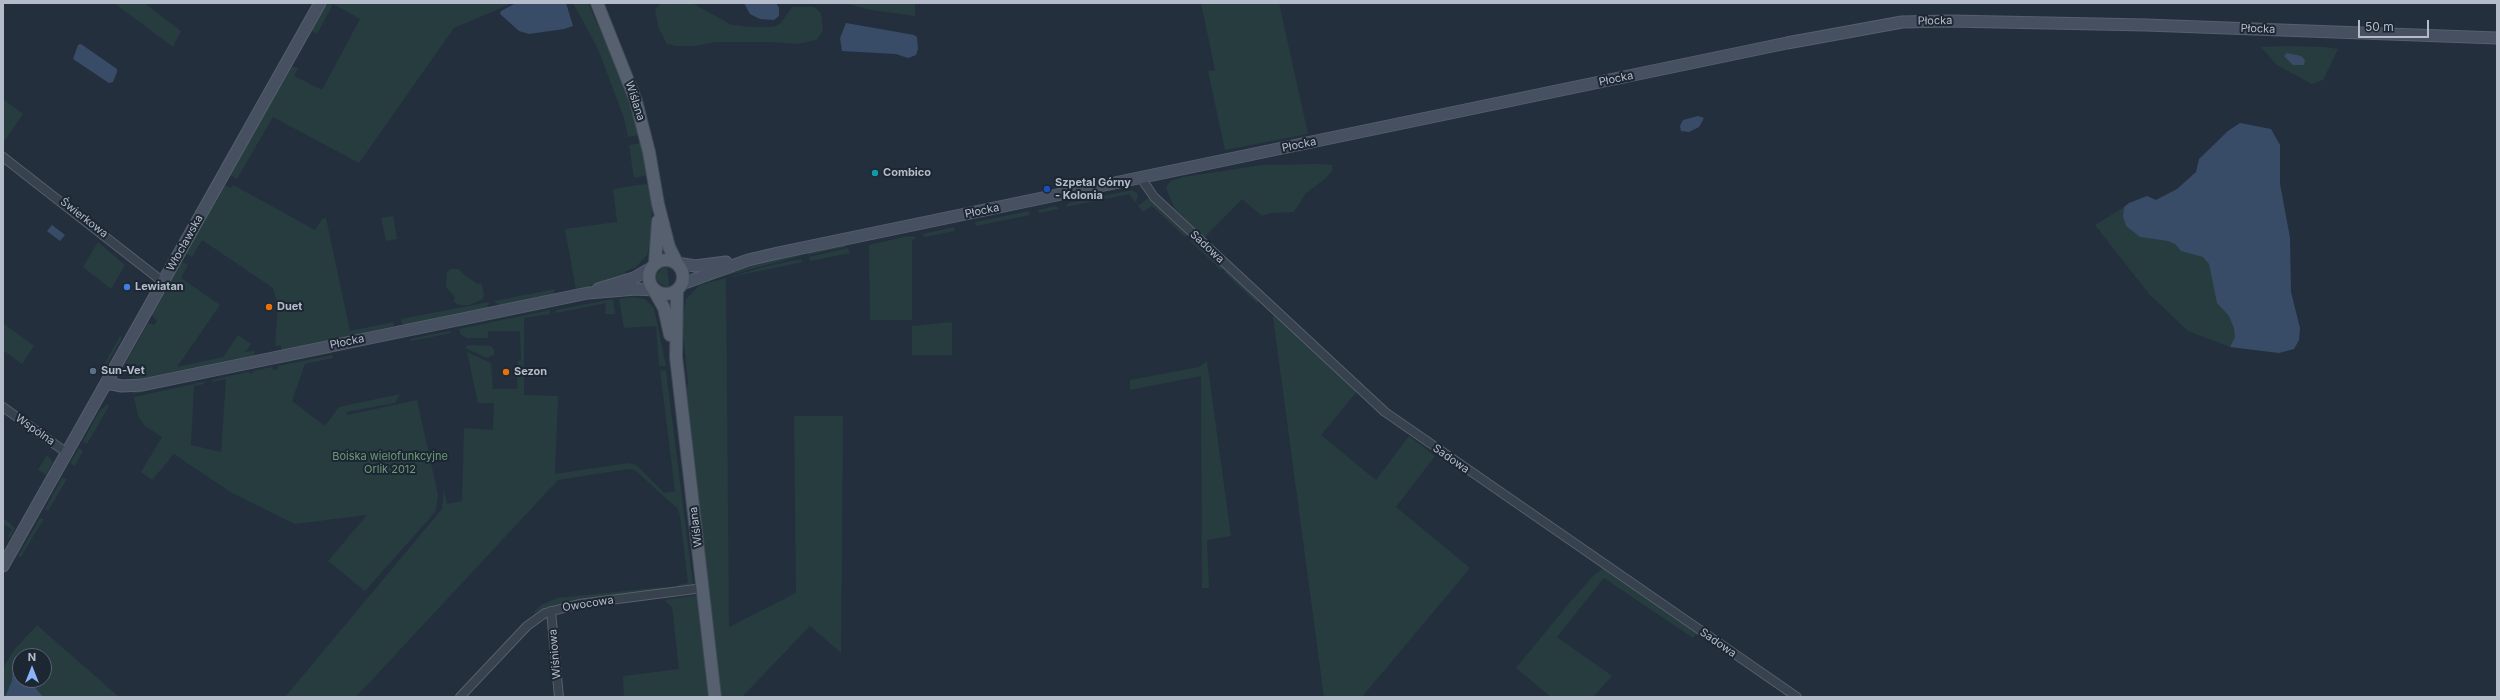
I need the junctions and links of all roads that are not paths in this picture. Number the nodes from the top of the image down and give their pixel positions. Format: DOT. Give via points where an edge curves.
graph roads {
  1 [pos="320,3"];
  2 [pos="597,3"];
  3 [pos="2497,38"];
  4 [pos="3,157"];
  5 [pos="1141,178"];
  6 [pos="658,204"];
  7 [pos="748,260"];
  8 [pos="677,263"];
  9 [pos="653,266"];
  10 [pos="163,282"];
  11 [pos="679,287"];
  12 [pos="654,290"];
  13 [pos="588,293"];
  14 [pos="676,357"];
  15 [pos="106,383"];
  16 [pos="3,407"];
  17 [pos="67,452"];
  18 [pos="3,566"];
  19 [pos="703,588"];
  20 [pos="551,611"];
  21 [pos="460,697"];
  22 [pos="559,697"];
  23 [pos="715,697"];
  24 [pos="1797,697"];
  1 -- 10 [label="main road, Włocławska"];
  2 -- 6 [label="main road, Wiślana" via="636,101 649,152"];
  3 -- 5 [label="main road, Płocka" via="2146,25 1902,22 1787,43"];
  4 -- 10 [label="street, Świerkowa"];
  5 -- 7 [label="main road, Płocka"];
  5 -- 24 [label="street, Sadowa" via="1154,197 1385,412"];
  6 -- 8 [label="main road, Wiślana" via="669,247"];
  6 -- 9 [label="main road, Wiślana"];
  7 -- 8 [label="main road, Płocka" via="695,266"];
  7 -- 11 [label="main road, Płocka"];
  8 -- 9 [label="main road" via="666,260"];
  8 -- 11 [label="main road" via="683,273"];
  9 -- 12 [label="main road" via="648,280"];
  9 -- 13 [label="main road, Płocka" via="634,278"];
  10 -- 15 [label="main road, Włocławska"];
  11 -- 12 [label="main road" via="666,295"];
  11 -- 14 [label="main road, Wiślana"];
  12 -- 13 [label="main road, Płocka"];
  12 -- 14 [label="main road, Wiślana" via="664,308"];
  13 -- 15 [label="main road, Płocka" via="142,385 122,386"];
  14 -- 19 [label="main road, Wiślana"];
  15 -- 17 [label="main road, Włocławska"];
  16 -- 17 [label="street, Wspólna"];
  17 -- 18 [label="main road, Włocławska"];
  19 -- 20 [label="street, Owocowa" via="579,604"];
  19 -- 23 [label="main road, Wiślana"];
  20 -- 21 [label="street, Owocowa" via="527,626"];
  20 -- 22 [label="street, Wiśniowa"];
}
